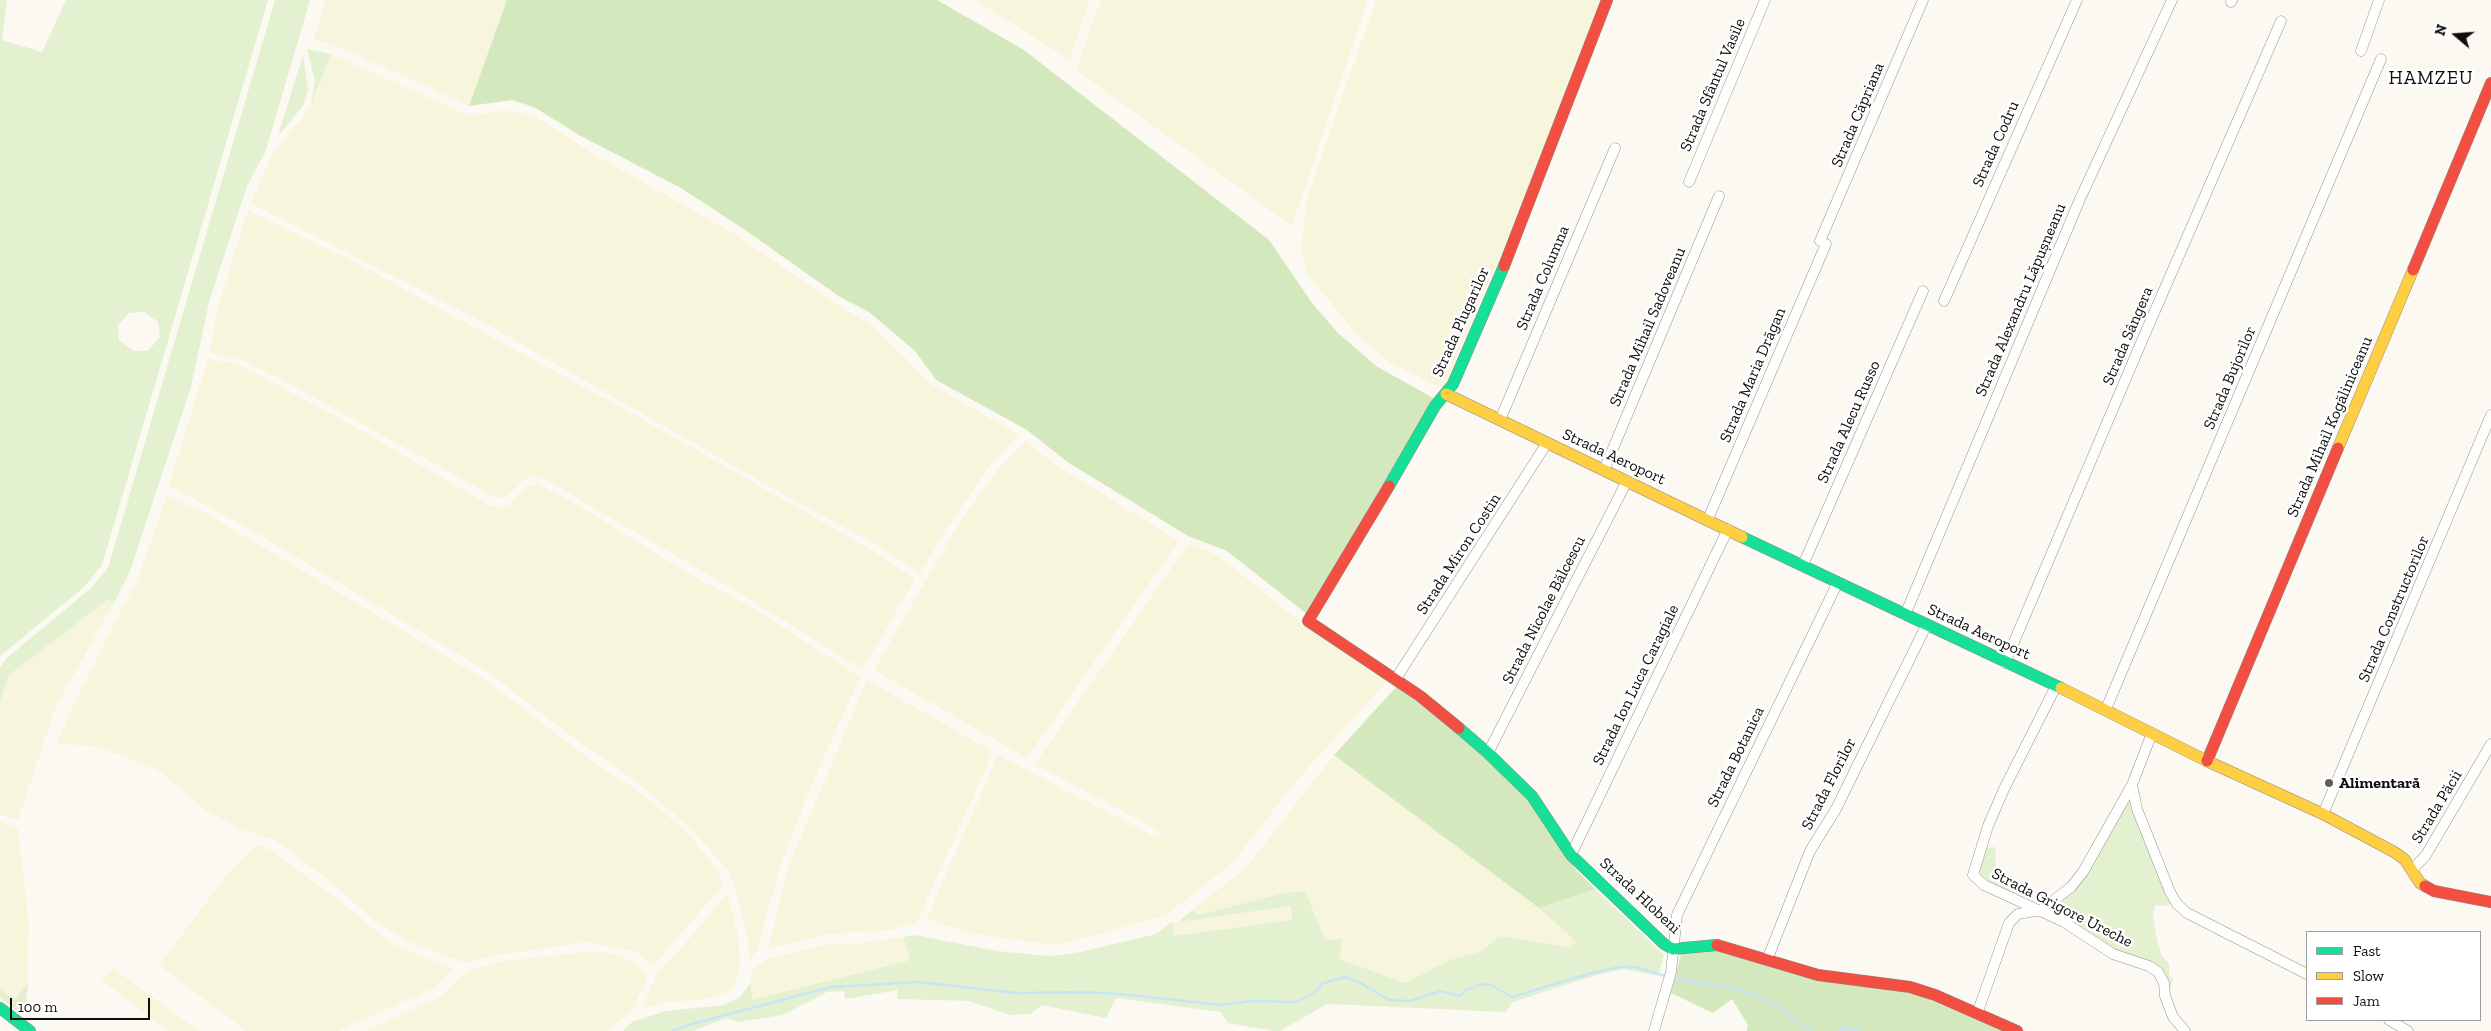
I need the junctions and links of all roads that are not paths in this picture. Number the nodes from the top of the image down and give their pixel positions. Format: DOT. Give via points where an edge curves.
graph roads {
  1 [pos="1607,0"];
  2 [pos="1765,0"];
  3 [pos="1923,0"];
  4 [pos="2077,0"];
  5 [pos="2172,0"];
  6 [pos="2379,0"];
  7 [pos="2281,21"];
  8 [pos="2361,51"];
  9 [pos="2381,60"];
  10 [pos="2491,83"];
  11 [pos="1615,148"];
  12 [pos="1689,182"];
  13 [pos="1719,196"];
  14 [pos="1823,242"];
  15 [pos="1923,291"];
  16 [pos="1944,301"];
  17 [pos="1446,394"];
  18 [pos="2491,416"];
  19 [pos="1500,420"];
  20 [pos="1547,443"];
  21 [pos="1604,470"];
  22 [pos="1627,481"];
  23 [pos="1708,518"];
  24 [pos="1728,529"];
  25 [pos="1802,565"];
  26 [pos="1838,582"];
  27 [pos="1905,615"];
  28 [pos="1926,626"];
  29 [pos="2006,663"];
  30 [pos="1395,680"];
  31 [pos="2056,686"];
  32 [pos="2106,709"];
  33 [pos="2152,733"];
  34 [pos="2491,744"];
  35 [pos="1488,753"];
  36 [pos="2487,760"];
  37 [pos="2207,761"];
  38 [pos="2132,784"];
  39 [pos="2323,814"];
  40 [pos="1572,855"];
  41 [pos="2412,870"];
  42 [pos="2491,902"];
  43 [pos="2041,910"];
  44 [pos="1674,949"];
  45 [pos="1767,960"];
  46 [pos="2306,973"];
  47 [pos="0,1008"];
  48 [pos="1977,1014"];
  49 [pos="2391,1021"];
  50 [pos="30,1031"];
  51 [pos="1654,1031"];
  52 [pos="2017,1031"];
  53 [pos="2185,1031"];
  54 [pos="2408,1031"];
  1 -- 17 [label="street, Strada Plugarilor" via="1506,262 1457,376"];
  2 -- 12 [label="street, Strada Sfântul Vasile"];
  3 -- 14 [label="street, Strada Căpriana"];
  4 -- 16 [label="street, Strada Codru"];
  5 -- 27 [label="street, Strada Alexandru Lăpușneanu" via="2080,199"];
  6 -- 8 [label="street"];
  7 -- 29 [label="street, Strada Sângera"];
  9 -- 32 [label="street, Strada Bujorilor"];
  10 -- 37 [label="street, Strada Mihail Kogăliniceanu"];
  11 -- 19 [label="street, Strada Columna"];
  13 -- 21 [label="street, Strada Mihail Sadoveanu"];
  14 -- 23 [label="street, Strada Maria Drăgan"];
  15 -- 25 [label="street, Strada Alecu Russo"];
  17 -- 19 [label="street, Strada Aeroport"];
  17 -- 30 [label="street, Strada Plugarilor" via="1435,406 1308,622"];
  18 -- 39 [label="street, Strada Constructorilor"];
  19 -- 20 [label="street, Strada Aeroport"];
  20 -- 21 [label="street, Strada Aeroport"];
  20 -- 30 [label="street, Strada Miron Costin"];
  21 -- 22 [label="street, Strada Aeroport"];
  22 -- 23 [label="street, Strada Aeroport"];
  22 -- 35 [label="street, Strada Nicolae Bălcescu"];
  23 -- 24 [label="street, Strada Aeroport"];
  24 -- 25 [label="street, Strada Aeroport"];
  24 -- 40 [label="street, Strada Ion Luca Caragiale"];
  25 -- 26 [label="street, Strada Aeroport"];
  26 -- 27 [label="street, Strada Aeroport"];
  26 -- 44 [label="street, Strada Botanica" via="1677,915"];
  27 -- 28 [label="street, Strada Aeroport"];
  28 -- 29 [label="street, Strada Aeroport"];
  28 -- 45 [label="street, Strada Florilor" via="1836,810 1810,851"];
  29 -- 31 [label="street, Strada Aeroport"];
  30 -- 35 [label="street, Strada Hlobeni" via="1420,696"];
  31 -- 32 [label="street, Strada Aeroport"];
  31 -- 43 [label="street, Strada Grigore Ureche" via="2004,789 1973,875 1993,890"];
  32 -- 33 [label="street, Strada Aeroport"];
  33 -- 37 [label="street, Strada Aeroport"];
  33 -- 38 [label="street"];
  34 -- 36 [label="street, Strada Păcii"];
  35 -- 40 [label="street, Strada Hlobeni" via="1532,796"];
  36 -- 41 [label="street, Strada Păcii" via="2426,856"];
  37 -- 39 [label="street, Strada Aeroport"];
  38 -- 43 [label="street" via="2084,872 2071,887"];
  38 -- 46 [label="street" via="2137,809 2177,904 2187,913"];
  39 -- 41 [label="street, Strada Aeroport" via="2396,853"];
  40 -- 44 [label="street, Strada Hlobeni" via="1664,944"];
  41 -- 42 [label="street, Strada Aeroport" via="2420,883 2434,891"];
  43 -- 48 [label="street" via="2018,914 2009,923"];
  43 -- 53 [label="street, Strada Grigore Ureche" via="2114,954 2158,972 2174,1017"];
  44 -- 45 [label="street, Strada Hlobeni" via="1714,944"];
  44 -- 51 [label="street, Strada Botanica" via="1671,972"];
  45 -- 48 [label="street, Strada Hlobeni" via="1818,975 1910,987"];
  47 -- 50 [label="street"];
  48 -- 52 [label="street, Strada Hlobeni"];
  49 -- 54 [label="street"];
}
